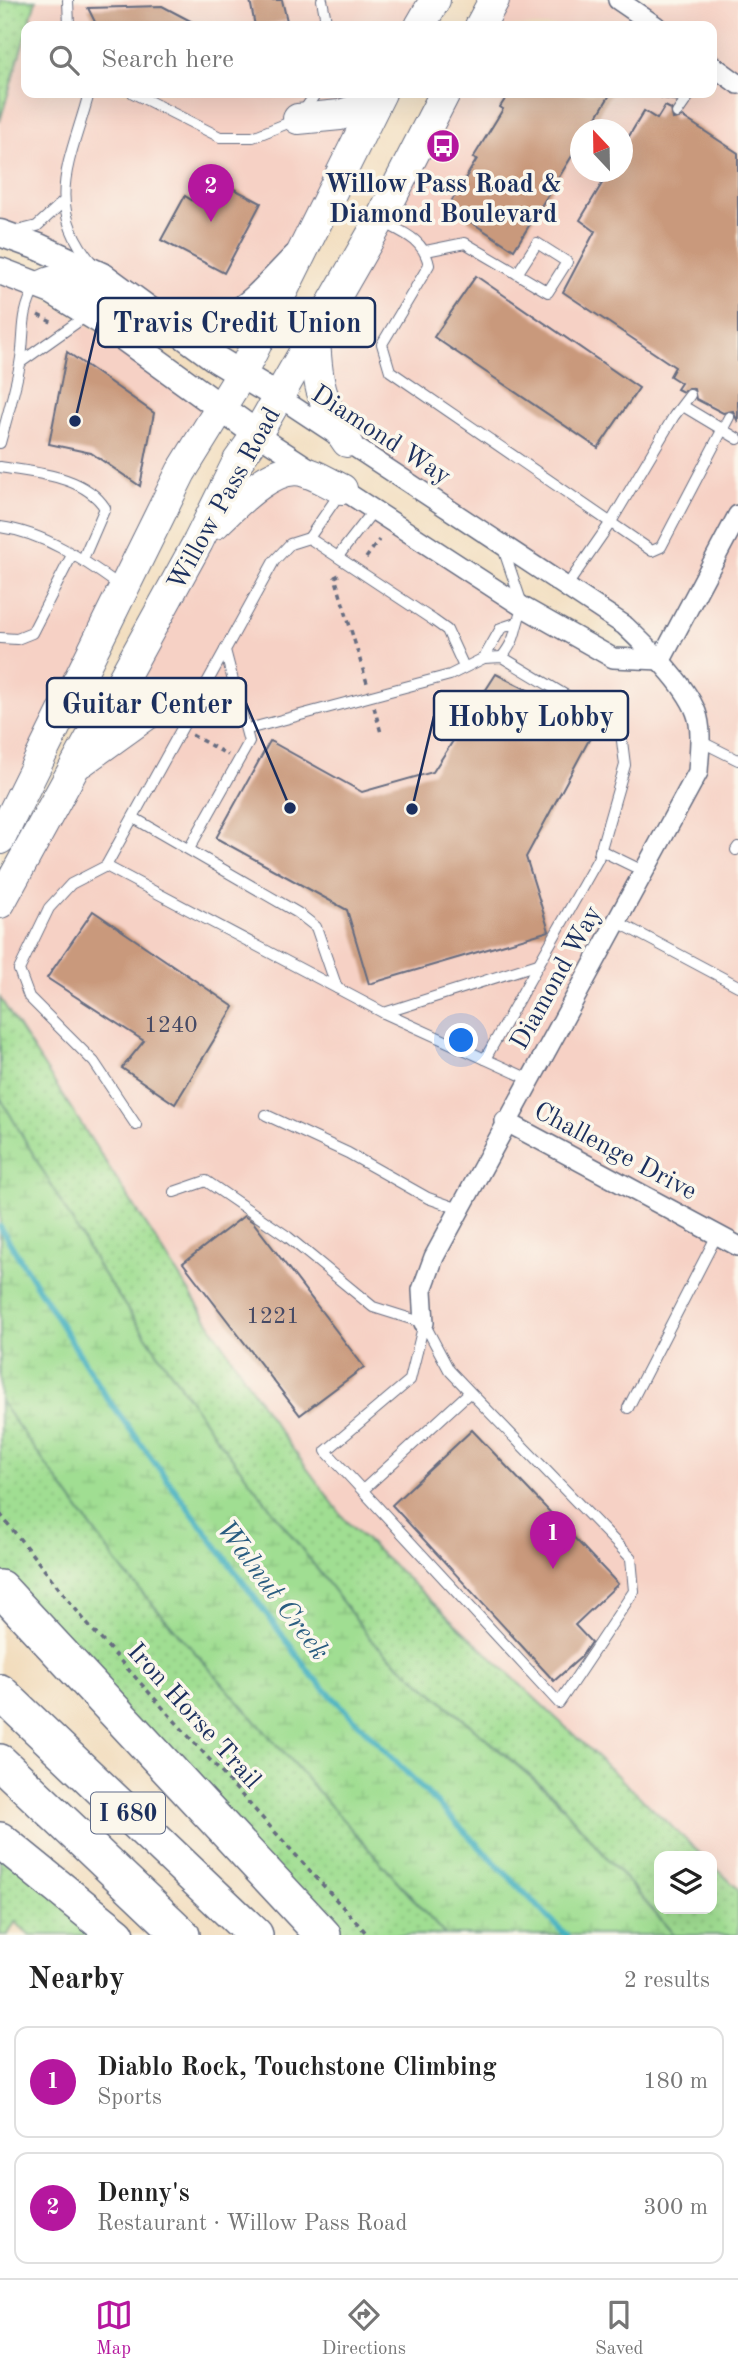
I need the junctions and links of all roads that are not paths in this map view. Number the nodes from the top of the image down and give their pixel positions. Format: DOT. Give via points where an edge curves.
graph roads {
  1 [pos="68,0"];
  2 [pos="322,0"];
  3 [pos="435,0"];
  4 [pos="618,0"];
  5 [pos="646,17"];
  6 [pos="69,21"];
  7 [pos="326,21"];
  8 [pos="423,21"];
  9 [pos="717,68"];
  10 [pos="737,81"];
  11 [pos="88,98"];
  12 [pos="143,98"];
  13 [pos="313,98"];
  14 [pos="378,98"];
  15 [pos="442,98"];
  16 [pos="687,98"];
  17 [pos="677,113"];
  18 [pos="298,119"];
  19 [pos="62,203"];
  20 [pos="380,220"];
  21 [pos="2,234"];
  22 [pos="426,251"];
  23 [pos="300,253"];
  24 [pos="0,271"];
  25 [pos="517,274"];
  26 [pos="104,277"];
  27 [pos="37,285"];
  28 [pos="127,292"];
  29 [pos="90,314"];
  30 [pos="158,316"];
  31 [pos="315,332"];
  32 [pos="21,362"];
  33 [pos="241,375"];
  34 [pos="690,395"];
  35 [pos="279,397"];
  36 [pos="683,407"];
  37 [pos="221,408"];
  38 [pos="729,417"];
  39 [pos="724,429"];
  40 [pos="257,434"];
  41 [pos="738,439"];
  42 [pos="348,442"];
  43 [pos="0,443"];
  44 [pos="0,467"];
  45 [pos="342,489"];
  46 [pos="374,510"];
  47 [pos="738,515"];
  48 [pos="611,522"];
  49 [pos="0,527"];
  50 [pos="309,538"];
  51 [pos="198,542"];
  52 [pos="502,546"];
  53 [pos="339,555"];
  54 [pos="78,557"];
  55 [pos="566,587"];
  56 [pos="124,588"];
  57 [pos="519,615"];
  58 [pos="0,638"];
  59 [pos="225,650"];
  60 [pos="502,657"];
  61 [pos="484,658"];
  62 [pos="661,660"];
  63 [pos="464,667"];
  64 [pos="198,700"];
  65 [pos="248,729"];
  66 [pos="700,741"];
  67 [pos="738,760"];
  68 [pos="75,766"];
  69 [pos="134,818"];
  70 [pos="0,839"];
  71 [pos="189,849"];
  72 [pos="600,849"];
  73 [pos="106,866"];
  74 [pos="643,871"];
  75 [pos="0,903"];
  76 [pos="616,921"];
  77 [pos="538,964"];
  78 [pos="738,986"];
  79 [pos="337,988"];
  80 [pos="384,1013"];
  81 [pos="485,1059"];
  82 [pos="529,1079"];
  83 [pos="266,1115"];
  84 [pos="505,1121"];
  85 [pos="135,1125"];
  86 [pos="173,1192"];
  87 [pos="459,1209"];
  88 [pos="717,1235"];
  89 [pos="738,1246"];
  90 [pos="424,1323"];
  91 [pos="470,1392"];
  92 [pos="628,1408"];
  93 [pos="363,1490"];
  94 [pos="0,1588"];
  95 [pos="0,1692"];
  96 [pos="0,1762"];
  97 [pos="0,1840"];
  98 [pos="117,1935"];
  99 [pos="183,1935"];
  100 [pos="255,1935"];
  101 [pos="323,1935"];
  1 -- 6 [label="lane"];
  2 -- 7 [label="lane"];
  3 -- 8 [label="main road"];
  4 -- 5 [label="street"];
  9 -- 10 [label="street"];
  11 -- 19 [label="lane"];
  12 -- 18 [label="lane" via="220,137 253,138"];
  13 -- 18 [label="lane"];
  14 -- 18 [label="main road" via="340,114"];
  14 -- 23 [label="main road, Willow Pass Road"];
  15 -- 20 [label="main road, Willow Pass Road"];
  16 -- 17 [label="lane"];
  19 -- 21 [label="lane" via="37,226"];
  19 -- 26 [label="lane" via="76,244"];
  20 -- 22 [label="lane" via="415,239"];
  20 -- 31 [label="main road, Willow Pass Road"];
  21 -- 26 [label="main road"];
  22 -- 25 [label="lane" via="465,243"];
  22 -- 48 [label="lane" via="429,265 382,344 390,371"];
  23 -- 30 [label="main road" via="230,318 208,326"];
  23 -- 33 [label="main road, Willow Pass Road"];
  24 -- 27 [label="main road"];
  25 -- 25 [label="lane" via="548,292 571,265 537,243"];
  26 -- 28 [label="main road"];
  27 -- 28 [label="street" via="58,276 109,296"];
  27 -- 29 [label="main road"];
  27 -- 32 [label="lane" via="27,303 21,331"];
  28 -- 30 [label="main road"];
  29 -- 32 [label="lane"];
  29 -- 37 [label="main road"];
  30 -- 33 [label="main road"];
  31 -- 35 [label="main road, Willow Pass Road"];
  31 -- 42 [label="main road" via="321,394 330,419"];
  32 -- 43 [label="lane"];
  33 -- 35 [label="main road"];
  33 -- 37 [label="main road, Willow Pass Road"];
  34 -- 36 [label="lane"];
  35 -- 40 [label="main road, Willow Pass Road"];
  35 -- 42 [label="street, Diamond Way"];
  36 -- 39 [label="lane"];
  36 -- 48 [label="lane"];
  37 -- 40 [label="main road"];
  37 -- 56 [label="main road, Willow Pass Road" via="181,472"];
  38 -- 39 [label="lane"];
  39 -- 41 [label="lane"];
  39 -- 48 [label="lane" via="661,547 652,551"];
  40 -- 45 [label="street"];
  40 -- 51 [label="main road, Willow Pass Road" via="238,461"];
  42 -- 52 [label="street, Diamond Way"];
  44 -- 54 [label="lane" via="52,476 97,496 105,508"];
  45 -- 46 [label="street"];
  45 -- 50 [label="lane"];
  45 -- 51 [label="main road" via="302,471 287,471 242,498"];
  46 -- 53 [label="lane"];
  46 -- 57 [label="street"];
  47 -- 62 [label="street"];
  48 -- 55 [label="lane"];
  49 -- 54 [label="lane" via="26,530"];
  50 -- 53 [label="lane"];
  50 -- 59 [label="lane" via="290,544 274,561"];
  51 -- 68 [label="main road, Willow Pass Road"];
  52 -- 55 [label="street, Diamond Way"];
  52 -- 57 [label="lane"];
  53 -- 63 [label="lane" via="447,630"];
  54 -- 56 [label="lane"];
  54 -- 58 [label="lane" via="32,633 17,639"];
  55 -- 62 [label="street, Diamond Way" via="624,625"];
  56 -- 70 [label="main road, Willow Pass Road"];
  57 -- 60 [label="lane" via="516,638"];
  57 -- 61 [label="lane" via="501,628"];
  57 -- 62 [label="street" via="613,658"];
  59 -- 64 [label="lane"];
  59 -- 65 [label="lane"];
  60 -- 61 [label="lane"];
  60 -- 72 [label="lane" via="615,725 621,733 625,765"];
  61 -- 63 [label="lane"];
  62 -- 66 [label="street, Diamond Way" via="696,713"];
  63 -- 65 [label="lane" via="450,675"];
  64 -- 68 [label="main road" via="159,706"];
  64 -- 69 [label="lane"];
  65 -- 71 [label="lane" via="249,742"];
  66 -- 67 [label="lane"];
  66 -- 74 [label="street, Diamond Way" via="698,772"];
  68 -- 75 [label="main road, Willow Pass Road"];
  69 -- 71 [label="lane"];
  69 -- 73 [label="lane"];
  71 -- 79 [label="lane" via="316,927"];
  72 -- 74 [label="lane"];
  72 -- 77 [label="lane"];
  73 -- 79 [label="lane"];
  73 -- 85 [label="lane" via="71,884 49,908 19,970 29,998 94,1062"];
  74 -- 76 [label="street, Diamond Way"];
  76 -- 78 [label="lane"];
  76 -- 82 [label="street, Diamond Way"];
  77 -- 80 [label="lane"];
  77 -- 81 [label="lane"];
  79 -- 80 [label="lane"];
  80 -- 81 [label="lane"];
  81 -- 82 [label="lane"];
  82 -- 84 [label="street, Diamond Way"];
  83 -- 87 [label="lane" via="348,1153 428,1198"];
  84 -- 87 [label="street, Diamond Way"];
  84 -- 88 [label="street, Challenge Drive"];
  86 -- 90 [label="lane" via="206,1181 288,1237 373,1307"];
  87 -- 90 [label="street, Diamond Way" via="422,1290"];
  88 -- 89 [label="street, Challenge Drive"];
  88 -- 92 [label="lane"];
  90 -- 91 [label="lane" via="449,1370"];
  90 -- 93 [label="lane" via="410,1380 326,1451"];
  91 -- 93 [label="lane"];
  91 -- 93 [label="lane" via="631,1558 634,1591 559,1703"];
  94 -- 101 [label="highway"];
  95 -- 100 [label="highway, I 680"];
  96 -- 99 [label="highway, I 680"];
  97 -- 98 [label="highway"];
}
